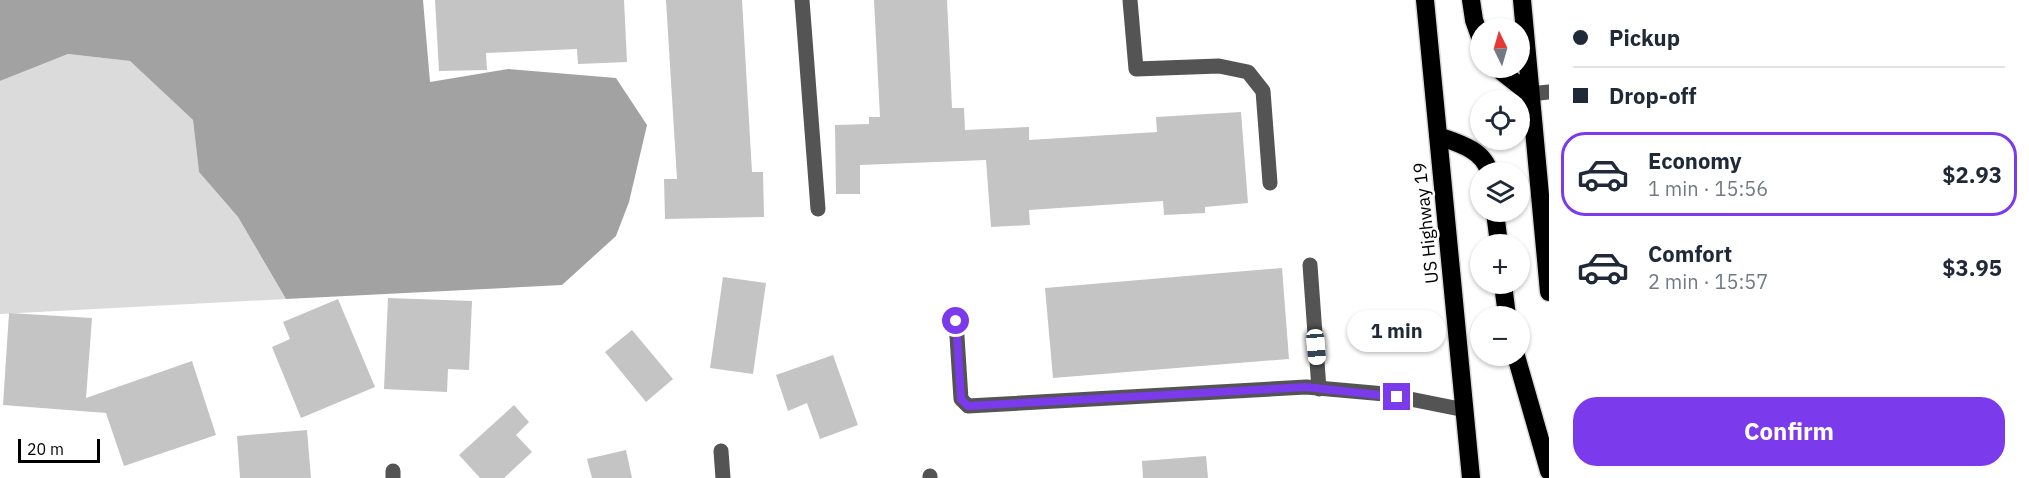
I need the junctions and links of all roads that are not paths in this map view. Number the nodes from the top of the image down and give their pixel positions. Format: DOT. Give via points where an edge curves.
graph roads {
  1 [pos="802,0"];
  2 [pos="1130,0"];
  3 [pos="1425,0"];
  4 [pos="1471,0"];
  5 [pos="1522,0"];
  6 [pos="1474,18"];
  7 [pos="1510,78"];
  8 [pos="1525,90"];
  9 [pos="1530,90"];
  10 [pos="1549,92"];
  11 [pos="1530,94"];
  12 [pos="1438,136"];
  13 [pos="1484,162"];
  14 [pos="1270,183"];
  15 [pos="818,209"];
  16 [pos="1310,265"];
  17 [pos="1549,292"];
  18 [pos="956,321"];
  19 [pos="1519,366"];
  20 [pos="1319,389"];
  21 [pos="1465,410"];
  22 [pos="721,451"];
  23 [pos="1549,471"];
  24 [pos="723,478"];
  25 [pos="1471,478"];
  1 -- 15 [label="street"];
  2 -- 14 [label="street" via="1136,69 1219,66 1248,72 1263,91"];
  3 -- 12 [label="highway, US Highway 19"];
  4 -- 6 [label="highway"];
  5 -- 9 [label="highway"];
  7 -- 8 [label="highway"];
  10 -- 11 [label="street"];
  11 -- 17 [label="highway"];
  12 -- 13 [label="highway" via="1470,148"];
  12 -- 21 [label="highway, US Highway 19"];
  16 -- 20 [label="street"];
  18 -- 20 [label="street" via="961,399 968,406"];
  19 -- 23 [label="highway"];
  20 -- 21 [label="street" via="1385,394"];
  21 -- 25 [label="highway, US Highway 19"];
  22 -- 24 [label="street"];
}
